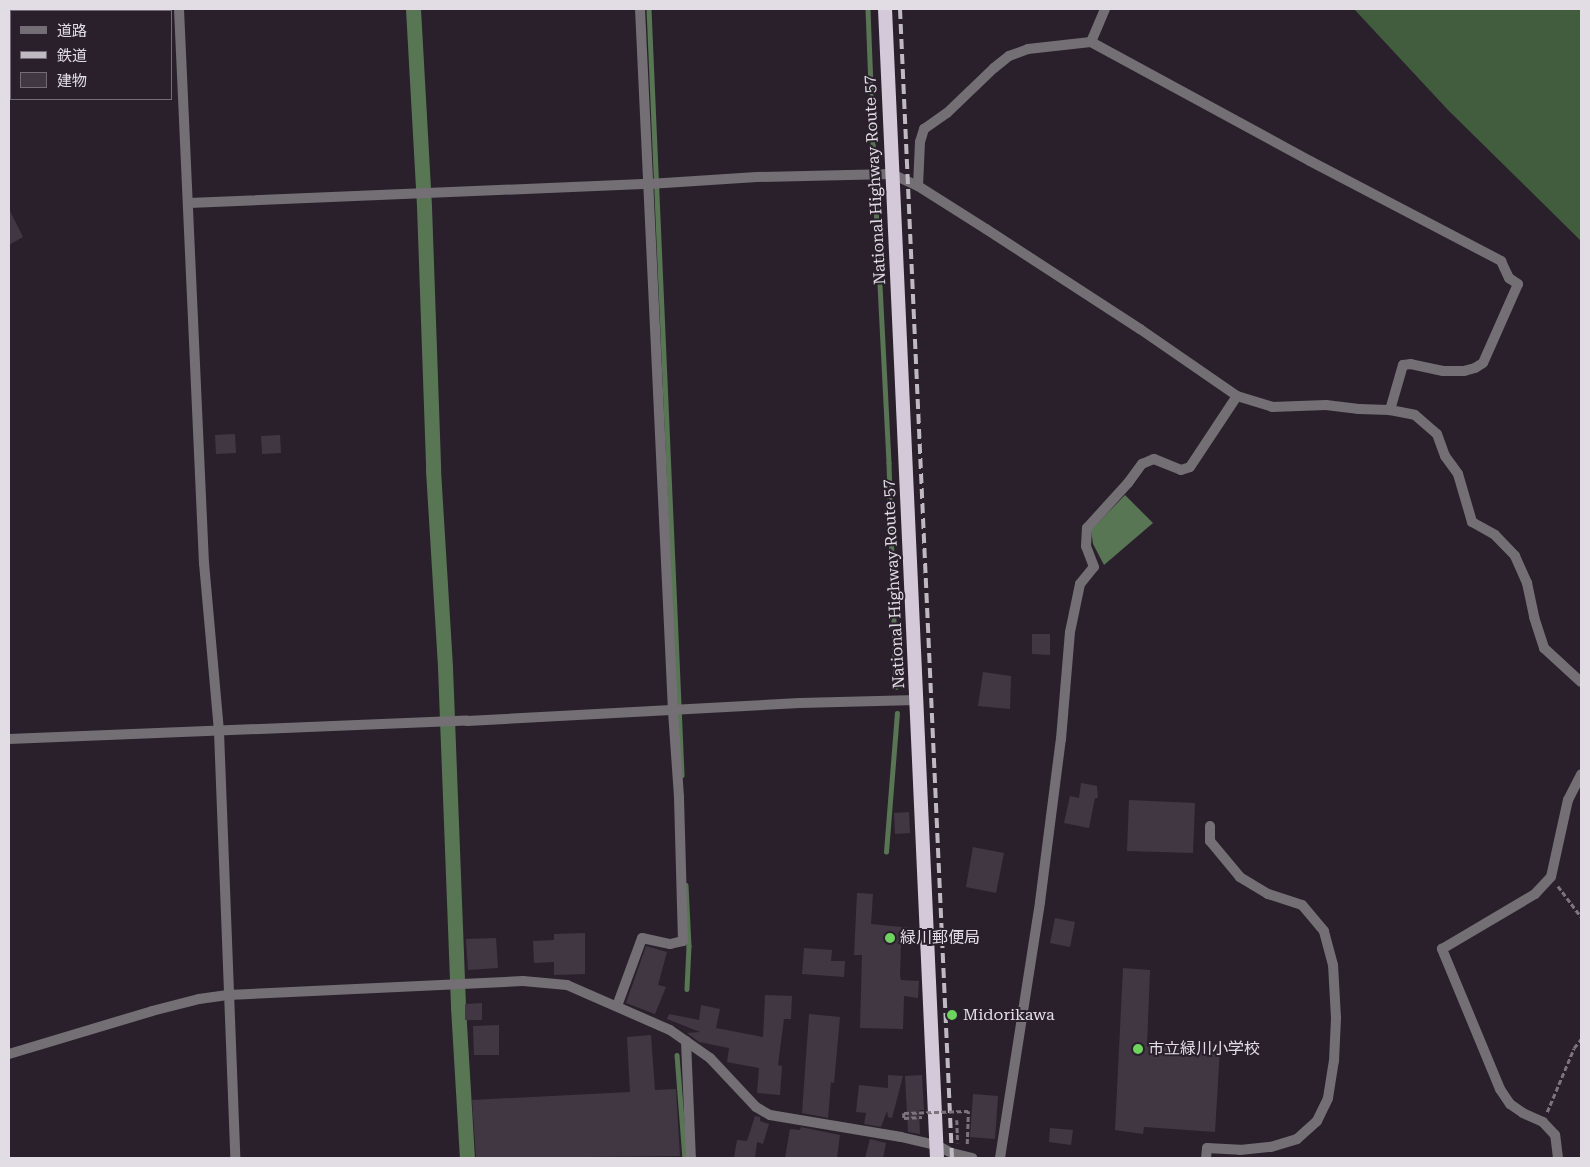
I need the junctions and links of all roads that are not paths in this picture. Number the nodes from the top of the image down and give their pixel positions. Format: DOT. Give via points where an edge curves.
graph roads {
  1 [pos="179,9"];
  2 [pos="640,9"];
  3 [pos="885,9"];
  4 [pos="1105,9"];
  5 [pos="1091,42"];
  6 [pos="892,174"];
  7 [pos="649,184"];
  8 [pos="918,186"];
  9 [pos="189,203"];
  10 [pos="1237,396"];
  11 [pos="1390,410"];
  12 [pos="1581,682"];
  13 [pos="917,700"];
  14 [pos="673,711"];
  15 [pos="219,732"];
  16 [pos="9,739"];
  17 [pos="1581,774"];
  18 [pos="1210,826"];
  19 [pos="228,995"];
  20 [pos="617,1006"];
  21 [pos="686,1041"];
  22 [pos="9,1054"];
  23 [pos="936,1152"];
  24 [pos="235,1158"];
  25 [pos="691,1158"];
  26 [pos="972,1158"];
  27 [pos="1000,1158"];
  28 [pos="1206,1158"];
  29 [pos="1558,1158"];
  1 -- 9 [label="street"];
  2 -- 7 [label="street"];
  3 -- 6 [label="highway, National Highway Route 57"];
  4 -- 5 [label="street"];
  5 -- 8 [label="street" via="1028,49 1009,56 994,68 947,113 924,129 920,142"];
  5 -- 11 [label="street" via="1501,260 1508,278 1518,284 1483,362 1464,371 1403,365"];
  6 -- 7 [label="street" via="757,177"];
  6 -- 8 [label="street"];
  6 -- 13 [label="highway, National Highway Route 57"];
  7 -- 9 [label="street"];
  7 -- 14 [label="street"];
  8 -- 10 [label="street" via="1140,329"];
  9 -- 15 [label="street" via="204,563"];
  10 -- 11 [label="street" via="1272,407 1326,405"];
  10 -- 27 [label="street" via="1190,467 1181,470 1154,459 1142,464 1087,528 1086,546 1094,567 1080,584 1070,632 1061,739 1041,892"];
  11 -- 12 [label="street" via="1416,415 1437,434 1445,456 1458,474 1472,522 1495,535 1515,556 1527,583 1544,648"];
  13 -- 14 [label="street"];
  13 -- 23 [label="highway, National Highway Route 57"];
  14 -- 15 [label="street"];
  14 -- 20 [label="street" via="683,941 670,944 642,938"];
  15 -- 16 [label="street"];
  15 -- 19 [label="street"];
  17 -- 29 [label="street" via="1568,800 1551,877 1535,894 1442,949 1500,1089 1510,1104 1543,1122 1555,1135"];
  18 -- 28 [label="street" via="1210,841 1240,877 1268,894 1302,905 1324,931 1333,965 1336,1018 1328,1098 1316,1121 1297,1139 1271,1147 1240,1150 1207,1148"];
  19 -- 20 [label="street" via="523,981 567,985"];
  19 -- 22 [label="street" via="152,1011"];
  19 -- 24 [label="street"];
  20 -- 21 [label="street" via="670,1030"];
  21 -- 23 [label="street" via="710,1058 756,1107 770,1114 837,1124"];
  21 -- 25 [label="street"];
  23 -- 26 [label="street"];
}
